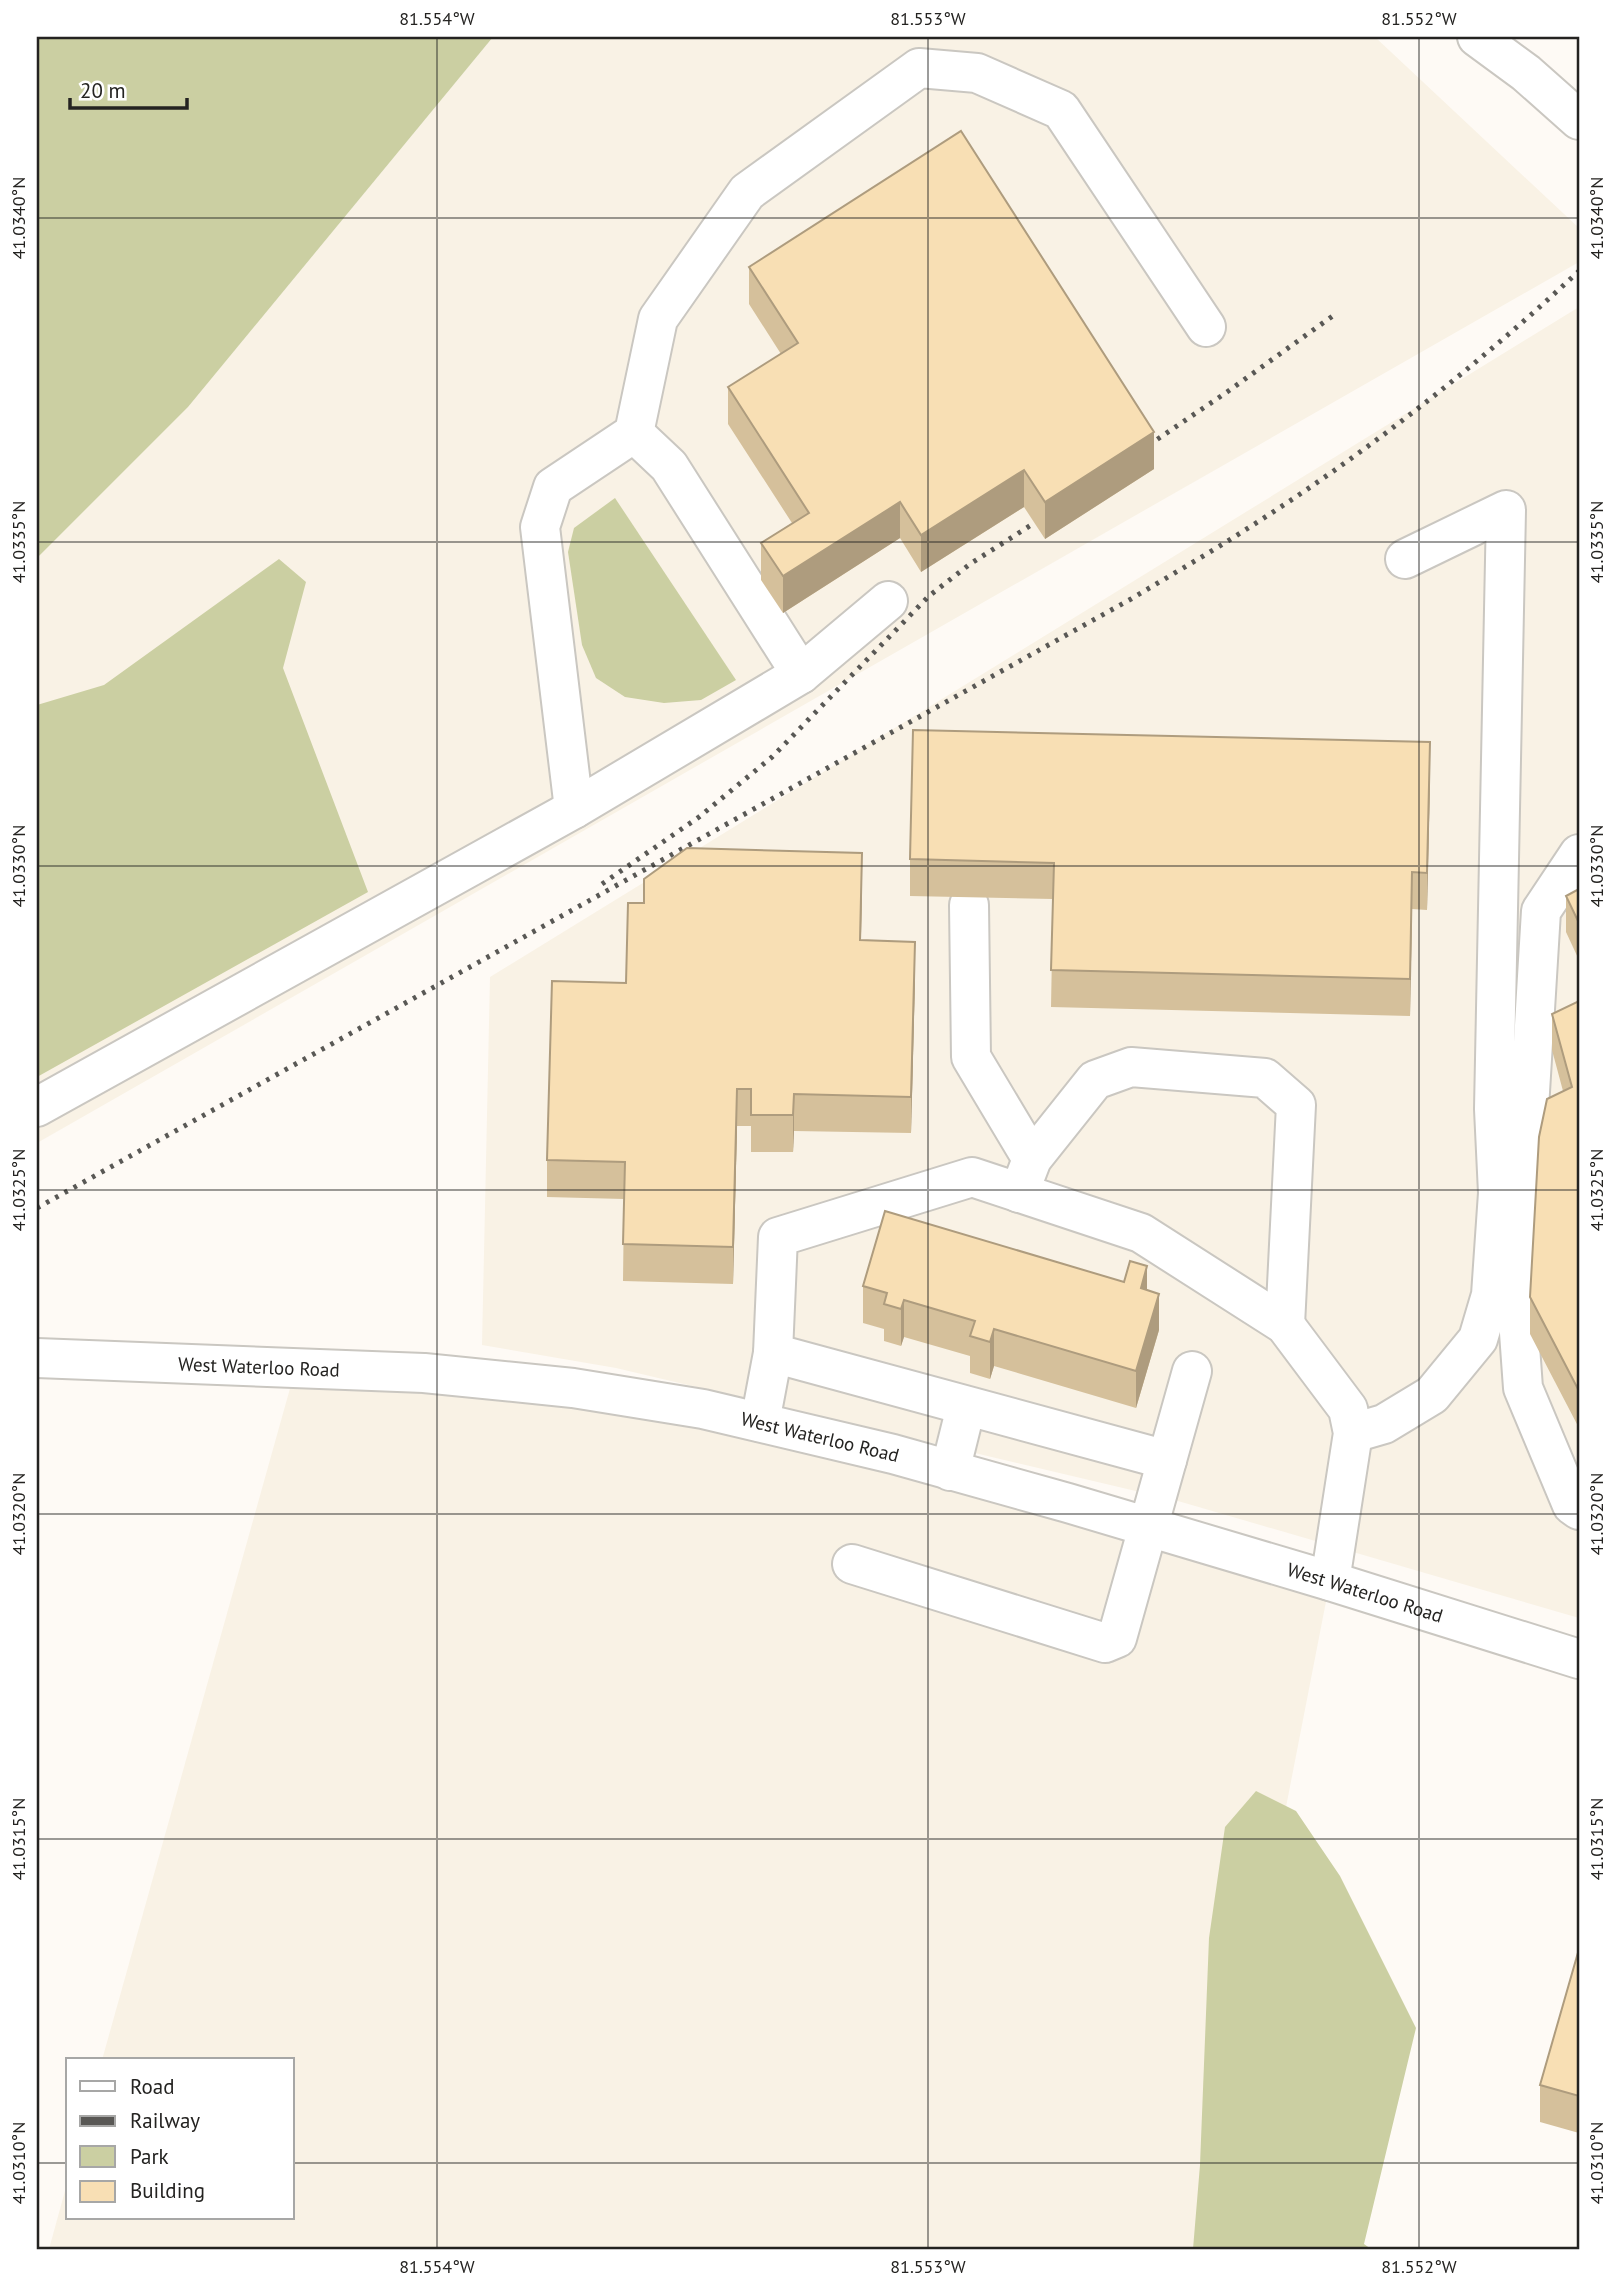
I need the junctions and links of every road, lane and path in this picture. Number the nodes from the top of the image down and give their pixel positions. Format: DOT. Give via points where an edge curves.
graph roads {
  1 [pos="1477,37"];
  2 [pos="1579,120"];
  3 [pos="1206,327"];
  4 [pos="634,433"];
  5 [pos="1405,558"];
  6 [pos="888,601"];
  7 [pos="800,674"];
  8 [pos="574,809"];
  9 [pos="1579,854"];
  10 [pos="969,905"];
  11 [pos="37,1107"];
  12 [pos="1025,1176"];
  13 [pos="1285,1325"];
  14 [pos="773,1353"];
  15 [pos="37,1358"];
  16 [pos="1192,1371"];
  17 [pos="966,1407"];
  18 [pos="760,1422"];
  19 [pos="1353,1433"];
  20 [pos="1167,1460"];
  21 [pos="950,1471"];
  22 [pos="1579,1510"];
  23 [pos="1149,1528"];
  24 [pos="852,1564"];
  25 [pos="1330,1581"];
  26 [pos="1579,1659"];
  1 -- 2 [label="main road"];
  3 -- 4 [label="main road" via="1061,110 977,73 919,68 747,192 658,319"];
  4 -- 7 [label="main road" via="669,467"];
  4 -- 8 [label="main road" via="553,486 540,527"];
  5 -- 19 [label="main road" via="1506,510 1494,1109 1498,1193 1491,1295 1478,1339 1432,1395 1384,1424"];
  6 -- 7 [label="main road"];
  7 -- 8 [label="main road"];
  8 -- 11 [label="main road"];
  9 -- 22 [label="main road" via="1541,911 1517,1305 1523,1388 1572,1505"];
  10 -- 12 [label="main road" via="971,1057"];
  12 -- 13 [label="main road" via="1141,1233"];
  12 -- 13 [label="main road" via="1095,1080 1131,1067 1265,1078 1296,1105"];
  12 -- 14 [label="main road" via="972,1177 778,1237"];
  13 -- 19 [label="main road" via="1348,1409"];
  14 -- 17 [label="main road"];
  14 -- 18 [label="main road"];
  15 -- 18 [label="main road, West Waterloo Road" via="424,1373 573,1388"];
  16 -- 20 [label="main road"];
  17 -- 20 [label="main road"];
  17 -- 21 [label="main road"];
  18 -- 21 [label="main road, West Waterloo Road"];
  19 -- 25 [label="main road"];
  20 -- 23 [label="main road"];
  21 -- 23 [label="main road, West Waterloo Road"];
  23 -- 24 [label="main road" via="1116,1638 1105,1643"];
  23 -- 25 [label="main road, West Waterloo Road"];
  25 -- 26 [label="main road, West Waterloo Road"];
}
